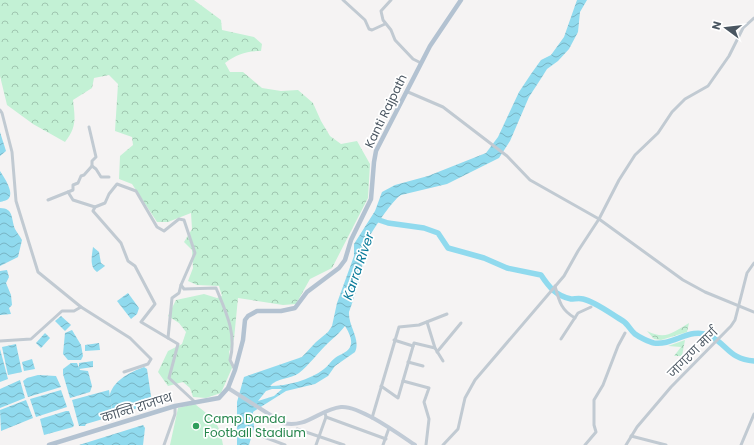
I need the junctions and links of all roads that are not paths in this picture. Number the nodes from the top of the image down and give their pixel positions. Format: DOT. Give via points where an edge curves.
graph roads {
  1 [pos="343,0"];
  2 [pos="391,0"];
  3 [pos="461,0"];
  4 [pos="754,18"];
  5 [pos="386,24"];
  6 [pos="421,64"];
  7 [pos="408,92"];
  8 [pos="0,110"];
  9 [pos="89,127"];
  10 [pos="92,166"];
  11 [pos="108,177"];
  12 [pos="68,192"];
  13 [pos="48,200"];
  14 [pos="95,207"];
  15 [pos="599,219"];
  16 [pos="754,263"];
  17 [pos="181,285"];
  18 [pos="554,287"];
  19 [pos="738,305"];
  20 [pos="81,307"];
  21 [pos="590,307"];
  22 [pos="754,312"];
  23 [pos="447,314"];
  24 [pos="575,318"];
  25 [pos="427,322"];
  26 [pos="461,323"];
  27 [pos="626,333"];
  28 [pos="168,338"];
  29 [pos="561,339"];
  30 [pos="394,340"];
  31 [pos="0,341"];
  32 [pos="413,346"];
  33 [pos="435,348"];
  34 [pos="437,352"];
  35 [pos="443,361"];
  36 [pos="408,362"];
  37 [pos="423,366"];
  38 [pos="235,370"];
  39 [pos="124,372"];
  40 [pos="403,381"];
  41 [pos="381,386"];
  42 [pos="228,388"];
  43 [pos="195,402"];
  44 [pos="175,406"];
  45 [pos="754,414"];
  46 [pos="325,415"];
  47 [pos="372,418"];
  48 [pos="390,428"];
  49 [pos="297,429"];
  50 [pos="319,436"];
  51 [pos="631,436"];
  52 [pos="264,437"];
  53 [pos="386,439"];
  54 [pos="49,445"];
  55 [pos="164,445"];
  56 [pos="285,445"];
  57 [pos="316,445"];
  58 [pos="344,445"];
  59 [pos="383,445"];
  60 [pos="416,445"];
  61 [pos="426,445"];
  62 [pos="443,445"];
  63 [pos="585,445"];
  64 [pos="626,445"];
  65 [pos="666,445"];
  66 [pos="742,445"];
  1 -- 5 [label="street" via="365,20 369,29"];
  2 -- 5 [label="street" via="381,10"];
  3 -- 6 [label="main road, Kanti Rajpath"];
  4 -- 15 [label="street" via="743,28 729,56 708,86 685,100 672,112 658,133 635,155"];
  5 -- 6 [label="street" via="395,40 412,59"];
  6 -- 7 [label="main road, Kanti Rajpath"];
  7 -- 15 [label="street" via="443,107 507,156 530,180"];
  7 -- 38 [label="main road, Kanti Rajpath" via="376,151 371,199 351,240 345,260 339,268 307,292 295,308 257,311 248,316"];
  8 -- 20 [label="street" via="12,152 16,201 38,272"];
  9 -- 10 [label="street" via="96,157 92,161"];
  10 -- 11 [label="street" via="101,178"];
  10 -- 12 [label="street" via="81,176 78,183 73,185 73,190"];
  12 -- 13 [label="street"];
  12 -- 14 [label="street" via="73,200"];
  14 -- 17 [label="street" via="105,203 117,184 136,191 157,227 164,231 179,219 184,220 195,253"];
  14 -- 28 [label="street" via="93,211 121,243 128,261 135,266 155,304 141,322"];
  15 -- 18 [label="street" via="564,276"];
  15 -- 19 [label="street" via="683,280"];
  16 -- 19 [label="street, जागरण मार्ग" via="747,273"];
  17 -- 28 [label="street" via="179,294 172,298"];
  17 -- 38 [label="street" via="184,289 216,288 230,322 234,348 230,360"];
  18 -- 24 [label="street" via="566,313"];
  18 -- 62 [label="street" via="515,335 480,372 465,398 458,429"];
  19 -- 22 [label="street"];
  19 -- 51 [label="street, जागरण मार्ग" via="731,326 671,387"];
  20 -- 31 [label="street" via="74,311 62,311 31,339"];
  20 -- 39 [label="street" via="130,338 151,360 148,364"];
  21 -- 24 [label="street" via="578,313"];
  23 -- 25 [label="street"];
  24 -- 29 [label="street"];
  25 -- 30 [label="street" via="399,327"];
  25 -- 33 [label="street"];
  26 -- 34 [label="street"];
  27 -- 63 [label="street" via="594,400 596,432"];
  28 -- 43 [label="street" via="178,344 169,378"];
  30 -- 32 [label="street"];
  30 -- 41 [label="street"];
  32 -- 33 [label="street" via="414,343"];
  32 -- 36 [label="street"];
  33 -- 34 [label="street"];
  34 -- 35 [label="street"];
  36 -- 37 [label="street"];
  36 -- 40 [label="street"];
  38 -- 42 [label="main road, Kanti Rajpath"];
  40 -- 41 [label="street" via="398,398"];
  40 -- 61 [label="street" via="429,388 424,402 429,419"];
  41 -- 47 [label="street"];
  42 -- 43 [label="main road, कान्ति राजपथ" via="220,398"];
  42 -- 46 [label="main road" via="283,423 292,425"];
  43 -- 44 [label="main road, कान्ति राजपथ"];
  44 -- 54 [label="main road, कान्ति राजपथ"];
  44 -- 55 [label="street" via="175,414"];
  45 -- 66 [label="street"];
  46 -- 47 [label="main road" via="342,407"];
  46 -- 50 [label="street"];
  46 -- 53 [label="street"];
  47 -- 48 [label="main road"];
  48 -- 53 [label="street"];
  48 -- 60 [label="main road"];
  49 -- 50 [label="street"];
  50 -- 57 [label="street"];
  50 -- 58 [label="street"];
  51 -- 64 [label="street, जागरण मार्ग"];
  51 -- 65 [label="street"];
  52 -- 56 [label="street"];
  53 -- 59 [label="street"];
}
